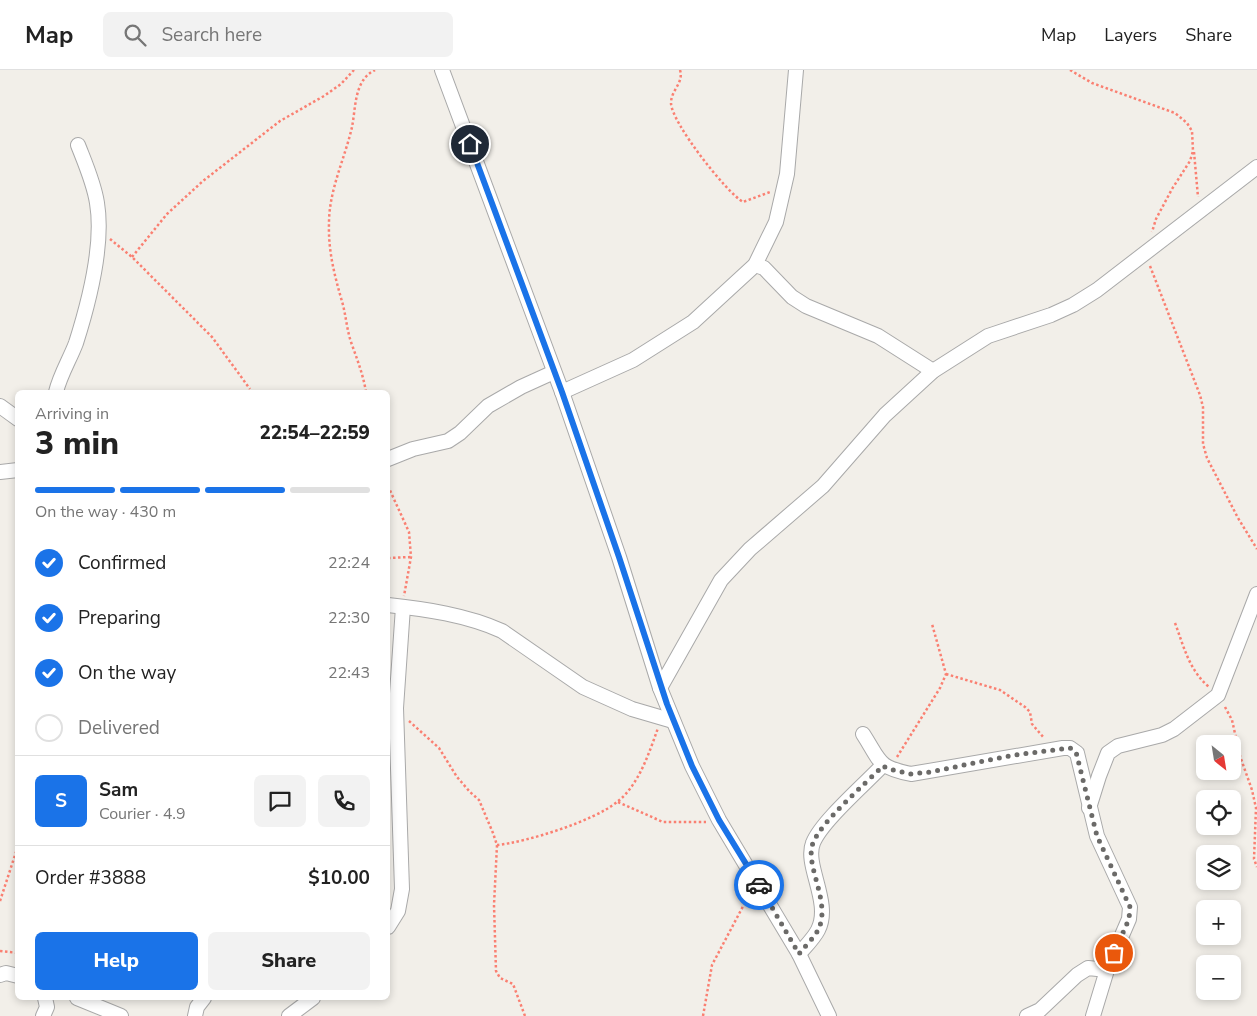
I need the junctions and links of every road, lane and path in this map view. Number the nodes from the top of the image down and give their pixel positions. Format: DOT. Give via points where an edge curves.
graph roads {
  1 [pos="354,70"];
  2 [pos="375,70"];
  3 [pos="442,70"];
  4 [pos="680,70"];
  5 [pos="796,70"];
  6 [pos="1070,70"];
  7 [pos="78,145"];
  8 [pos="1193,151"];
  9 [pos="1257,167"];
  10 [pos="784,186"];
  11 [pos="1199,213"];
  12 [pos="99,230"];
  13 [pos="1146,254"];
  14 [pos="132,257"];
  15 [pos="755,265"];
  16 [pos="933,371"];
  17 [pos="554,372"];
  18 [pos="250,389"];
  19 [pos="57,390"];
  20 [pos="366,390"];
  21 [pos="562,392"];
  22 [pos="0,406"];
  23 [pos="15,417"];
  24 [pos="390,459"];
  25 [pos="15,470"];
  26 [pos="0,472"];
  27 [pos="390,490"];
  28 [pos="1257,549"];
  29 [pos="410,557"];
  30 [pos="390,558"];
  31 [pos="1257,594"];
  32 [pos="390,605"];
  33 [pos="403,607"];
  34 [pos="1175,623"];
  35 [pos="932,624"];
  36 [pos="946,674"];
  37 [pos="660,688"];
  38 [pos="1218,695"];
  39 [pos="396,708"];
  40 [pos="668,719"];
  41 [pos="863,734"];
  42 [pos="1063,748"];
  43 [pos="886,767"];
  44 [pos="618,802"];
  45 [pos="1089,808"];
  46 [pos="719,820"];
  47 [pos="497,845"];
  48 [pos="15,855"];
  49 [pos="1257,867"];
  50 [pos="757,881"];
  51 [pos="0,901"];
  52 [pos="390,924"];
  53 [pos="0,951"];
  54 [pos="15,953"];
  55 [pos="799,954"];
  56 [pos="1106,970"];
  57 [pos="0,975"];
  58 [pos="15,975"];
  59 [pos="45,1000"];
  60 [pos="82,1000"];
  61 [pos="202,1000"];
  62 [pos="310,1000"];
  63 [pos="43,1016"];
  64 [pos="121,1016"];
  65 [pos="195,1016"];
  66 [pos="290,1016"];
  67 [pos="525,1016"];
  68 [pos="703,1016"];
  69 [pos="829,1016"];
  70 [pos="1027,1016"];
  71 [pos="1093,1016"];
  1 -- 14 [label="path" via="341,84 280,121 203,182 167,214"];
  2 -- 20 [label="path" via="362,80 358,91 328,222 335,278"];
  3 -- 17 [label="street"];
  4 -- 10 [label="path" via="679,83 670,104 683,129 725,187 743,202"];
  5 -- 10 [label="street"];
  6 -- 8 [label="path" via="1092,83 1175,113 1192,131"];
  7 -- 12 [label="street" via="91,178"];
  8 -- 11 [label="path"];
  8 -- 13 [label="path" via="1156,219"];
  9 -- 11 [label="street"];
  10 -- 15 [label="street" via="776,222"];
  11 -- 13 [label="street"];
  12 -- 14 [label="path"];
  12 -- 19 [label="street" via="86,306 76,343"];
  13 -- 16 [label="street" via="1073,305 988,336"];
  13 -- 28 [label="path" via="1200,395 1207,458"];
  14 -- 18 [label="path" via="212,337"];
  15 -- 16 [label="street" via="764,268 792,297 806,306 878,336"];
  15 -- 21 [label="street" via="693,322 633,360"];
  16 -- 37 [label="street" via="885,415 823,486 750,549 722,580"];
  17 -- 21 [label="street"];
  17 -- 24 [label="street" via="488,406 448,441 413,449"];
  21 -- 37 [label="street"];
  22 -- 23 [label="street"];
  25 -- 26 [label="street"];
  27 -- 29 [label="path" via="410,532"];
  29 -- 30 [label="path"];
  29 -- 33 [label="path"];
  31 -- 38 [label="street"];
  32 -- 33 [label="street"];
  33 -- 39 [label="street"];
  33 -- 40 [label="street" via="489,625 583,687 632,709"];
  34 -- 38 [label="path" via="1190,666 1198,678"];
  35 -- 36 [label="path"];
  36 -- 42 [label="path" via="1000,690 1030,712 1032,724 1044,739"];
  36 -- 43 [label="path" via="940,688"];
  37 -- 40 [label="street"];
  38 -- 45 [label="street" via="1174,729 1118,746 1108,753"];
  38 -- 49 [label="path" via="1232,720 1252,790 1256,808 1254,859"];
  39 -- 47 [label="path" via="439,748 457,777 479,800"];
  39 -- 52 [label="street" via="402,889 398,911"];
  40 -- 44 [label="path" via="639,773"];
  40 -- 46 [label="street"];
  41 -- 43 [label="street"];
  42 -- 43 [label="street" via="930,772 911,774"];
  42 -- 45 [label="street" via="1076,752"];
  43 -- 55 [label="street" via="820,830 812,844 811,858 820,891 821,920 818,930"];
  44 -- 46 [label="path" via="663,822 694,824"];
  44 -- 47 [label="path" via="562,828"];
  45 -- 56 [label="street" via="1097,836 1130,907 1129,919"];
  46 -- 50 [label="street"];
  47 -- 67 [label="path" via="494,905 496,971 500,978 516,988"];
  48 -- 51 [label="path"];
  50 -- 55 [label="street"];
  50 -- 68 [label="path" via="712,965"];
  53 -- 54 [label="path"];
  55 -- 69 [label="street"];
  56 -- 70 [label="street" via="1088,968 1040,1010"];
  56 -- 71 [label="street"];
  57 -- 58 [label="street"];
  59 -- 63 [label="street" via="47,1007"];
  60 -- 64 [label="street"];
  61 -- 65 [label="street"];
  62 -- 66 [label="street"];
}
